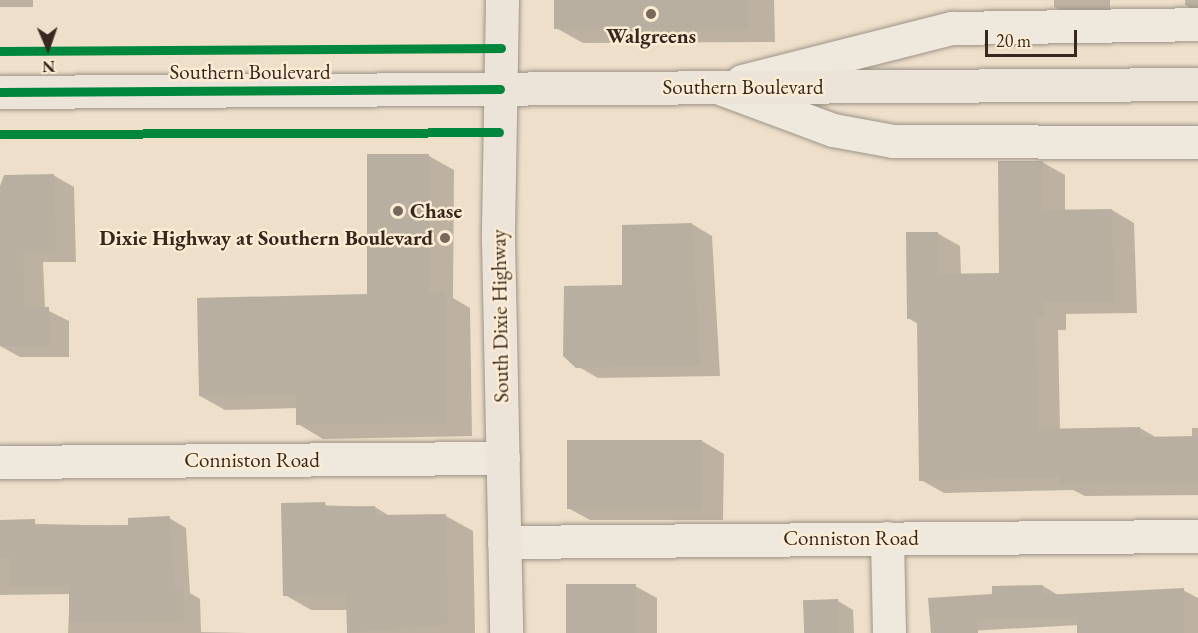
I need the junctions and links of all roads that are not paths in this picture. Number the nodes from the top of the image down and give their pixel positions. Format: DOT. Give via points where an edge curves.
graph roads {
  1 [pos="502,0"];
  2 [pos="1198,24"];
  3 [pos="1198,84"];
  4 [pos="718,87"];
  5 [pos="500,89"];
  6 [pos="0,92"];
  7 [pos="1198,142"];
  8 [pos="503,458"];
  9 [pos="0,462"];
  10 [pos="1198,536"];
  11 [pos="887,538"];
  12 [pos="504,542"];
  13 [pos="506,633"];
  14 [pos="889,633"];
  1 -- 5 [label="main road, South Dixie Highway"];
  2 -- 4 [label="street" via="952,28"];
  3 -- 4 [label="main road, Southern Boulevard"];
  4 -- 5 [label="main road, Southern Boulevard"];
  4 -- 7 [label="street" via="833,130 893,141"];
  5 -- 6 [label="main road, Southern Boulevard"];
  5 -- 8 [label="main road, South Dixie Highway"];
  8 -- 9 [label="street, Conniston Road"];
  8 -- 12 [label="main road, South Dixie Highway"];
  10 -- 11 [label="street, Conniston Road"];
  11 -- 12 [label="street, Conniston Road"];
  11 -- 14 [label="street"];
  12 -- 13 [label="main road, South Dixie Highway"];
}
